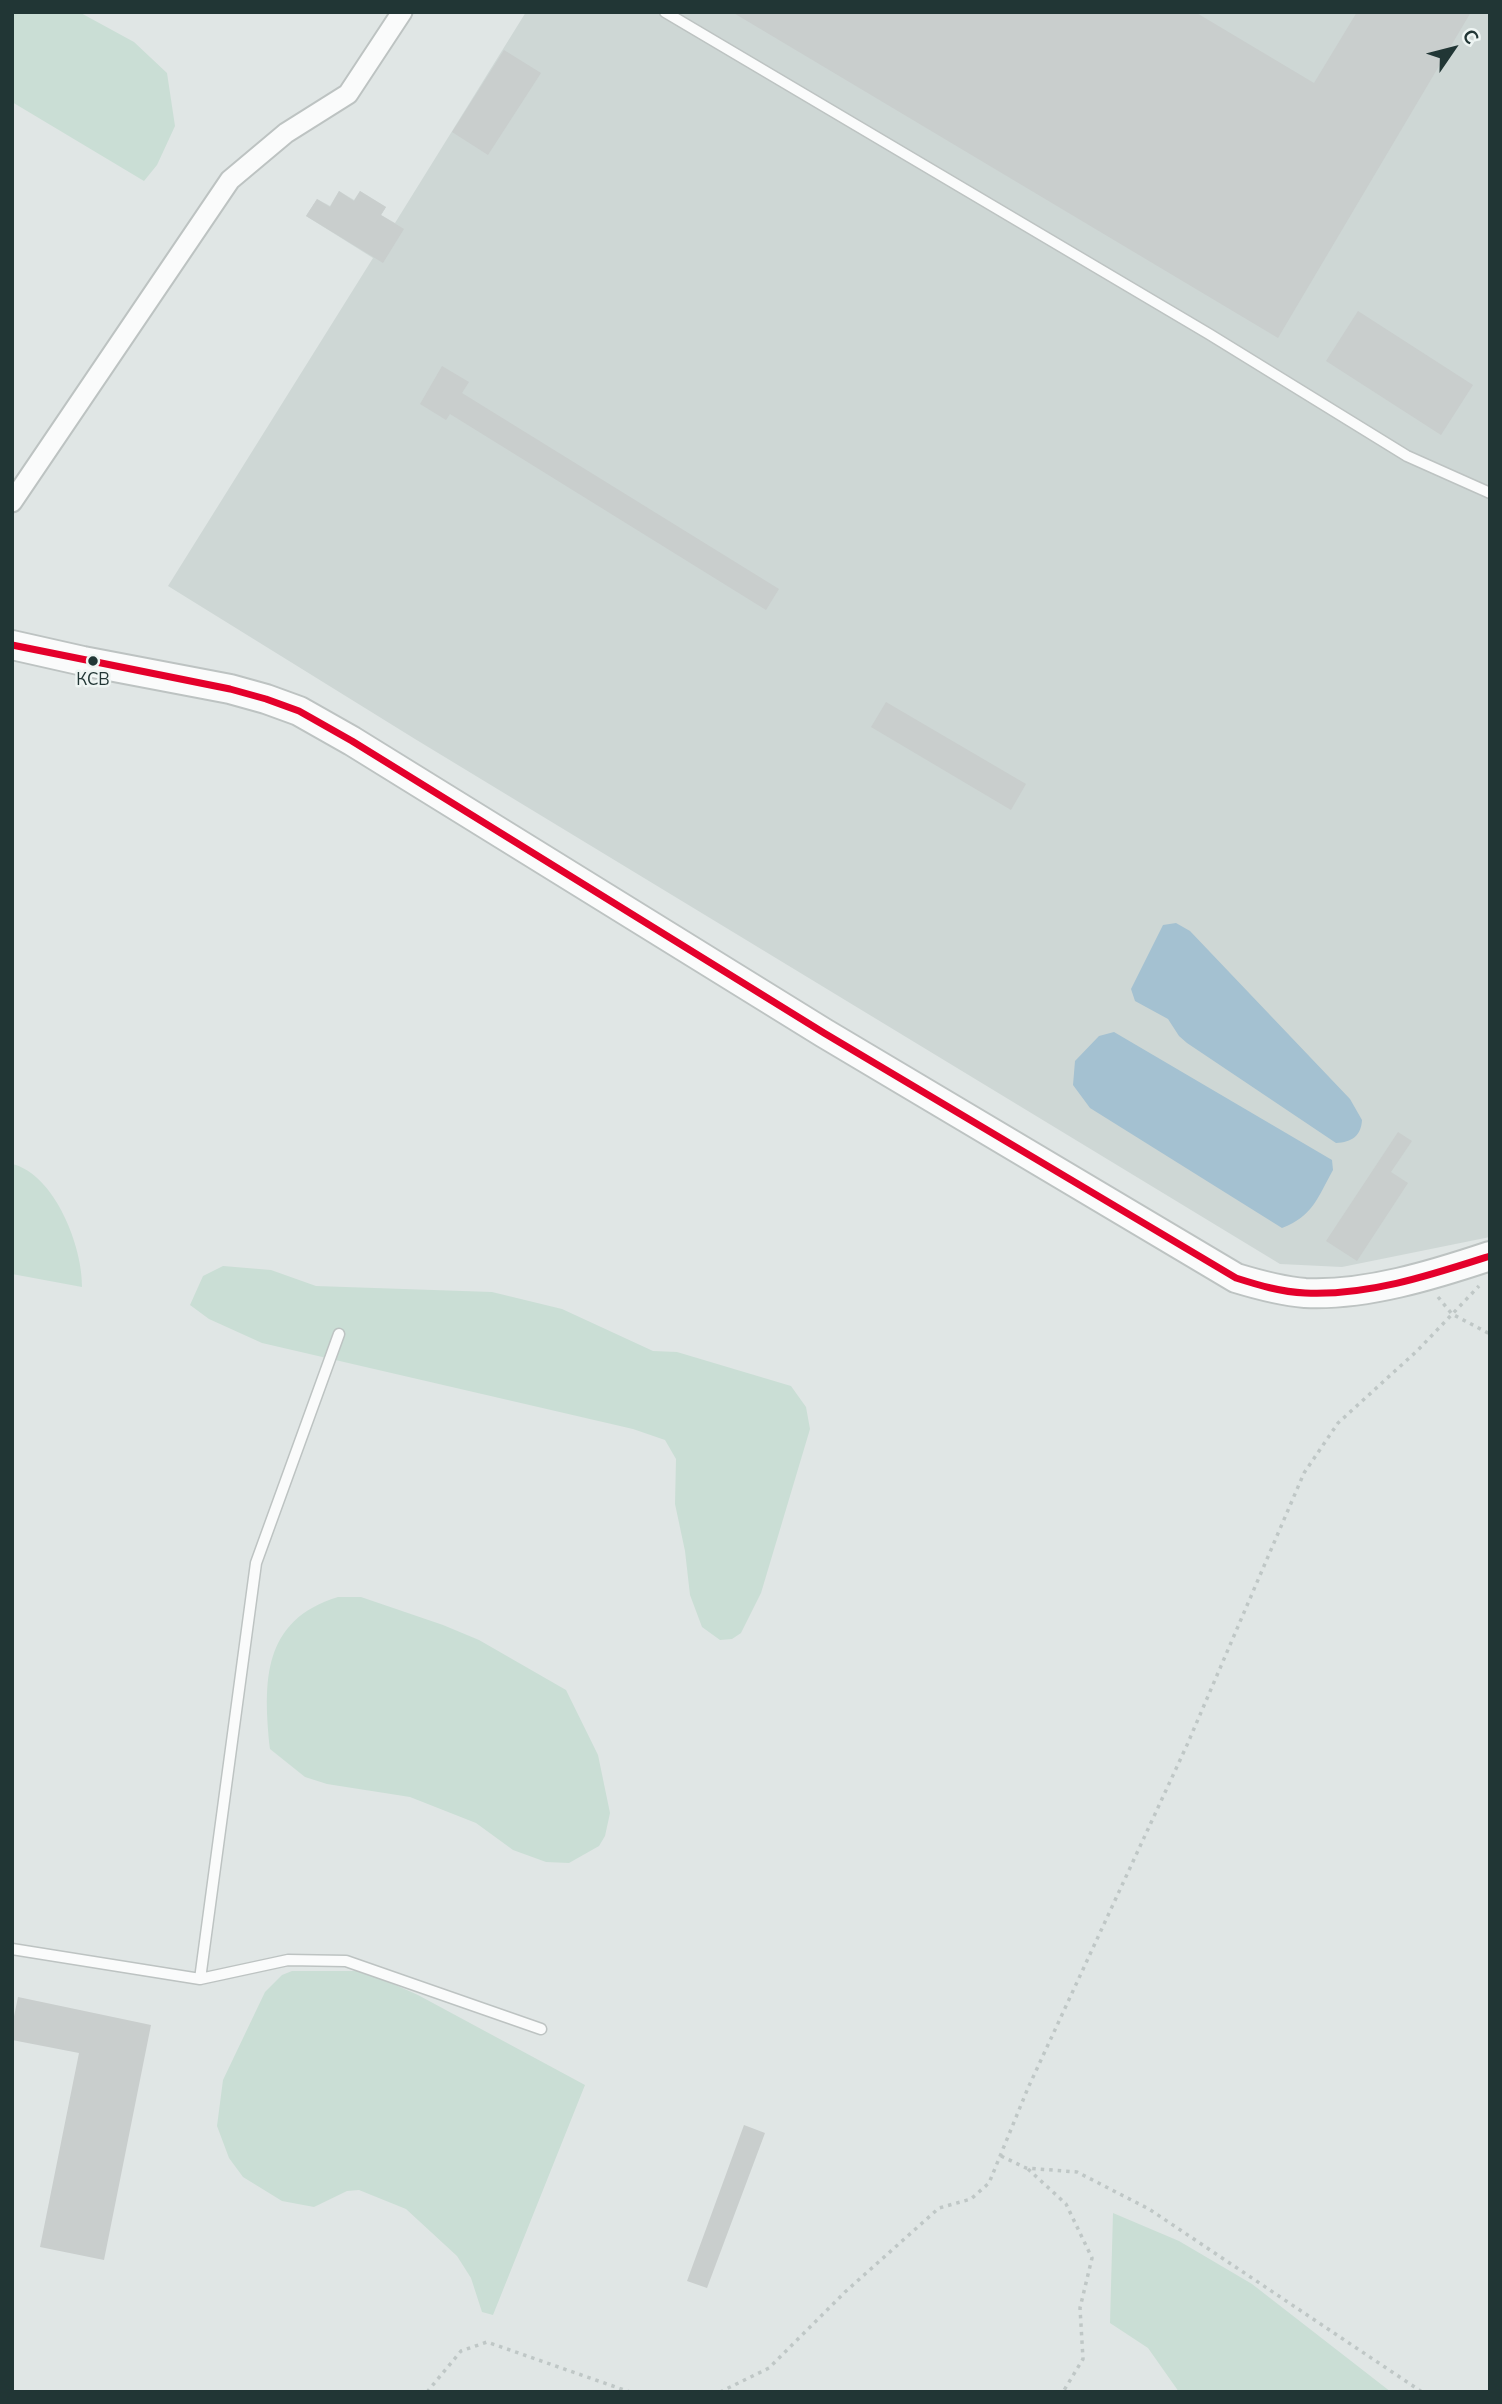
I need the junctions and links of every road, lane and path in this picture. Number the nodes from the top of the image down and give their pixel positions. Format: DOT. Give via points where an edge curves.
graph roads {
  1 [pos="402,12"];
  2 [pos="665,12"];
  3 [pos="1490,493"];
  4 [pos="12,502"];
  5 [pos="12,645"];
  6 [pos="1490,1256"];
  7 [pos="1480,1284"];
  8 [pos="1452,1314"];
  9 [pos="339,1334"];
  10 [pos="1490,1334"];
  11 [pos="12,1949"];
  12 [pos="200,1979"];
  13 [pos="541,2029"];
  14 [pos="1001,2156"];
  15 [pos="1026,2168"];
  16 [pos="427,2392"];
  17 [pos="630,2392"];
  18 [pos="720,2392"];
  19 [pos="1063,2392"];
  20 [pos="1422,2392"];
  1 -- 4 [label="street" via="348,94 286,133 230,180"];
  2 -- 3 [label="lane" via="1407,456"];
  5 -- 6 [label="street" via="230,689 299,711 1236,1278 1307,1293 1370,1289"];
  7 -- 8 [label="path"];
  8 -- 10 [label="path"];
  8 -- 14 [label="path" via="1338,1423 1304,1472 1187,1745"];
  9 -- 12 [label="lane" via="256,1563"];
  11 -- 12 [label="lane"];
  12 -- 13 [label="lane" via="288,1960 346,1961"];
  14 -- 15 [label="path"];
  14 -- 18 [label="path" via="989,2183 971,2199 939,2207 769,2368"];
  15 -- 19 [label="path" via="1066,2204 1092,2258 1080,2308 1083,2359"];
  15 -- 20 [label="path" via="1077,2172 1149,2209"];
  16 -- 17 [label="path" via="461,2351 486,2342"];
}
